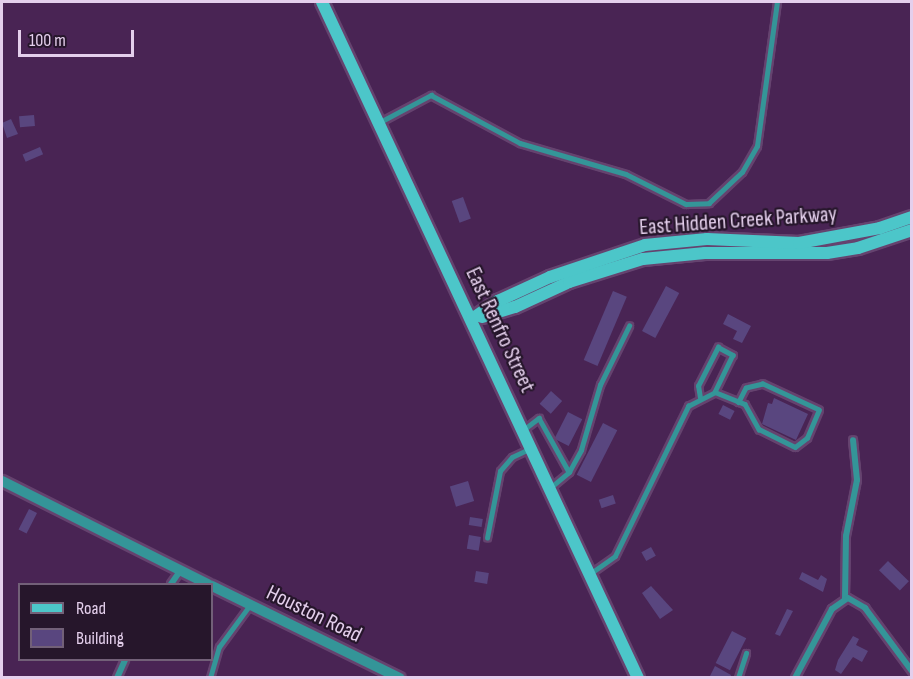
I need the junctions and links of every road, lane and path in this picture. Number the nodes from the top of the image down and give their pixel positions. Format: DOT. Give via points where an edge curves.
graph roads {
  1 [pos="322,2"];
  2 [pos="777,2"];
  3 [pos="380,122"];
  4 [pos="912,217"];
  5 [pos="912,230"];
  6 [pos="744,249"];
  7 [pos="472,319"];
  8 [pos="629,326"];
  9 [pos="715,392"];
  10 [pos="700,398"];
  11 [pos="739,402"];
  12 [pos="523,430"];
  13 [pos="853,440"];
  14 [pos="531,448"];
  15 [pos="569,472"];
  16 [pos="2,481"];
  17 [pos="550,488"];
  18 [pos="487,538"];
  19 [pos="180,571"];
  20 [pos="589,574"];
  21 [pos="172,583"];
  22 [pos="206,583"];
  23 [pos="213,586"];
  24 [pos="845,599"];
  25 [pos="250,605"];
  26 [pos="746,653"];
  27 [pos="125,661"];
  28 [pos="912,671"];
  29 [pos="117,678"];
  30 [pos="210,678"];
  31 [pos="400,678"];
  32 [pos="638,678"];
  33 [pos="738,678"];
  34 [pos="795,678"];
  1 -- 3 [label="main road, East Renfro Street"];
  2 -- 3 [label="lane" via="757,146 742,172 709,203 686,204 626,174 520,143 431,95"];
  3 -- 7 [label="main road, East Renfro Street"];
  4 -- 6 [label="main road, East Hidden Creek Parkway" via="831,239"];
  5 -- 6 [label="main road" via="858,248 827,253"];
  6 -- 7 [label="main road" via="643,259"];
  7 -- 12 [label="main road, East Renfro Street"];
  8 -- 15 [label="lane" via="600,385 591,426"];
  9 -- 10 [label="lane"];
  9 -- 10 [label="lane" via="732,356 717,347 698,386"];
  9 -- 11 [label="lane"];
  10 -- 20 [label="lane" via="688,406 615,556"];
  11 -- 11 [label="lane" via="745,404 759,429 795,447 807,438 819,410 764,384 746,388"];
  12 -- 14 [label="main road, East Renfro Street"];
  12 -- 15 [label="lane" via="539,418"];
  13 -- 24 [label="street" via="857,480 846,536"];
  14 -- 17 [label="main road, East Renfro Street"];
  14 -- 18 [label="lane" via="512,457 500,471"];
  15 -- 17 [label="lane"];
  16 -- 19 [label="street, Houston Road"];
  17 -- 20 [label="main road, East Renfro Street"];
  19 -- 21 [label="street"];
  19 -- 22 [label="street, Houston Road"];
  20 -- 32 [label="main road, East Renfro Street"];
  23 -- 25 [label="street, Houston Road"];
  24 -- 28 [label="street" via="858,601 865,608"];
  24 -- 34 [label="street" via="832,609 814,636"];
  25 -- 30 [label="lane" via="219,647"];
  25 -- 31 [label="street, Houston Road"];
  26 -- 33 [label="lane"];
  27 -- 29 [label="street"];
}
